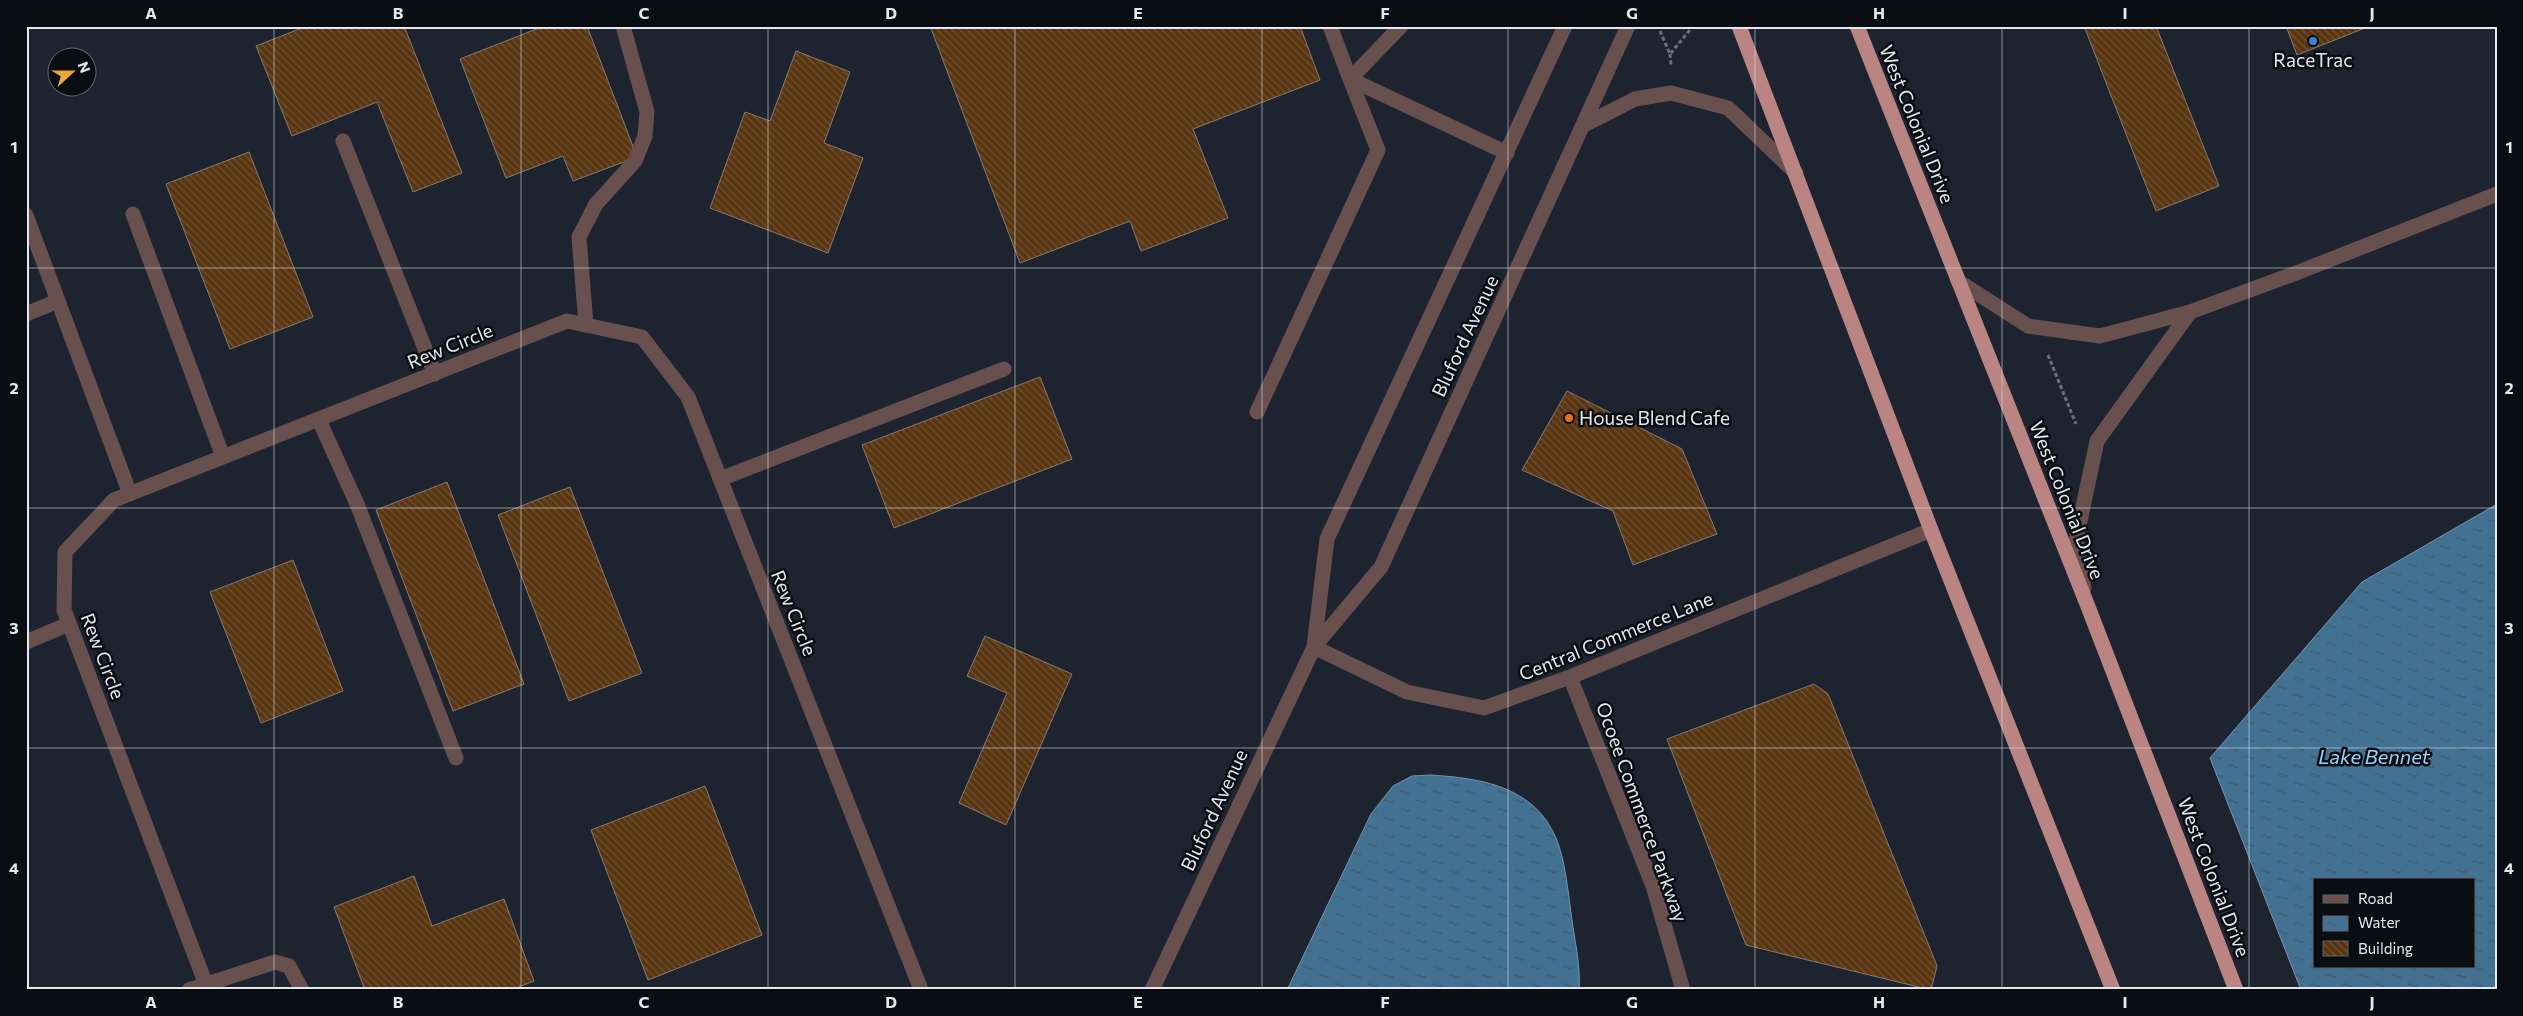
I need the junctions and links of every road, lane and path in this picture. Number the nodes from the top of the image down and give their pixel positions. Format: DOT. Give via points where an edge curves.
graph roads {
  1 [pos="623,26"];
  2 [pos="1330,26"];
  3 [pos="1401,26"];
  4 [pos="1565,26"];
  5 [pos="1628,26"];
  6 [pos="1739,26"];
  7 [pos="1857,26"];
  8 [pos="1690,30"];
  9 [pos="1660,31"];
  10 [pos="1670,54"];
  11 [pos="1672,72"];
  12 [pos="1350,79"];
  13 [pos="1584,125"];
  14 [pos="343,141"];
  15 [pos="1507,153"];
  16 [pos="1797,174"];
  17 [pos="2497,194"];
  18 [pos="133,214"];
  19 [pos="26,215"];
  20 [pos="1958,281"];
  21 [pos="58,301"];
  22 [pos="2190,312"];
  23 [pos="26,314"];
  24 [pos="586,325"];
  25 [pos="2048,355"];
  26 [pos="1004,369"];
  27 [pos="435,374"];
  28 [pos="1257,412"];
  29 [pos="319,420"];
  30 [pos="2077,426"];
  31 [pos="223,457"];
  32 [pos="720,479"];
  33 [pos="130,494"];
  34 [pos="1931,530"];
  35 [pos="2087,604"];
  36 [pos="69,624"];
  37 [pos="26,642"];
  38 [pos="1314,647"];
  39 [pos="1570,677"];
  40 [pos="456,758"];
  41 [pos="207,987"];
  42 [pos="920,989"];
  43 [pos="189,990"];
  44 [pos="302,990"];
  45 [pos="1152,990"];
  46 [pos="1683,990"];
  47 [pos="2113,990"];
  48 [pos="2236,990"];
  1 -- 24 [label="street" via="647,112 645,136 635,161 596,204 579,237"];
  2 -- 12 [label="street"];
  3 -- 12 [label="street"];
  4 -- 15 [label="street, Bluford Avenue"];
  5 -- 13 [label="street, Bluford Avenue"];
  6 -- 16 [label="highway"];
  7 -- 20 [label="highway, West Colonial Drive"];
  8 -- 10 [label="path"];
  9 -- 10 [label="path"];
  10 -- 11 [label="path"];
  12 -- 15 [label="street"];
  12 -- 28 [label="street" via="1378,150"];
  13 -- 16 [label="street" via="1634,99 1671,93 1728,108"];
  13 -- 38 [label="street, Bluford Avenue" via="1381,567"];
  14 -- 27 [label="street"];
  15 -- 38 [label="street, Bluford Avenue" via="1328,539"];
  16 -- 34 [label="highway"];
  17 -- 22 [label="street"];
  18 -- 31 [label="street"];
  19 -- 21 [label="street"];
  20 -- 22 [label="street" via="2028,326 2100,336"];
  20 -- 35 [label="highway, West Colonial Drive"];
  21 -- 23 [label="street"];
  21 -- 33 [label="street"];
  22 -- 35 [label="street" via="2097,441 2076,540"];
  24 -- 27 [label="street, Rew Circle" via="567,321"];
  24 -- 32 [label="street, Rew Circle" via="642,337 688,397"];
  25 -- 30 [label="path"];
  26 -- 32 [label="street"];
  27 -- 29 [label="street, Rew Circle"];
  29 -- 31 [label="street, Rew Circle"];
  29 -- 40 [label="street" via="357,504"];
  31 -- 33 [label="street, Rew Circle"];
  32 -- 42 [label="street, Rew Circle"];
  33 -- 36 [label="street, Rew Circle" via="114,500 65,552 64,610"];
  34 -- 39 [label="street, Central Commerce Lane"];
  34 -- 47 [label="highway"];
  35 -- 48 [label="highway, West Colonial Drive"];
  36 -- 37 [label="street"];
  36 -- 41 [label="street, Rew Circle"];
  38 -- 39 [label="street, Central Commerce Lane" via="1408,692 1484,708"];
  38 -- 45 [label="street, Bluford Avenue"];
  39 -- 46 [label="street, Ocoee Commerce Parkway" via="1653,886"];
  41 -- 43 [label="street"];
  41 -- 44 [label="street" via="275,962 289,966"];
}
